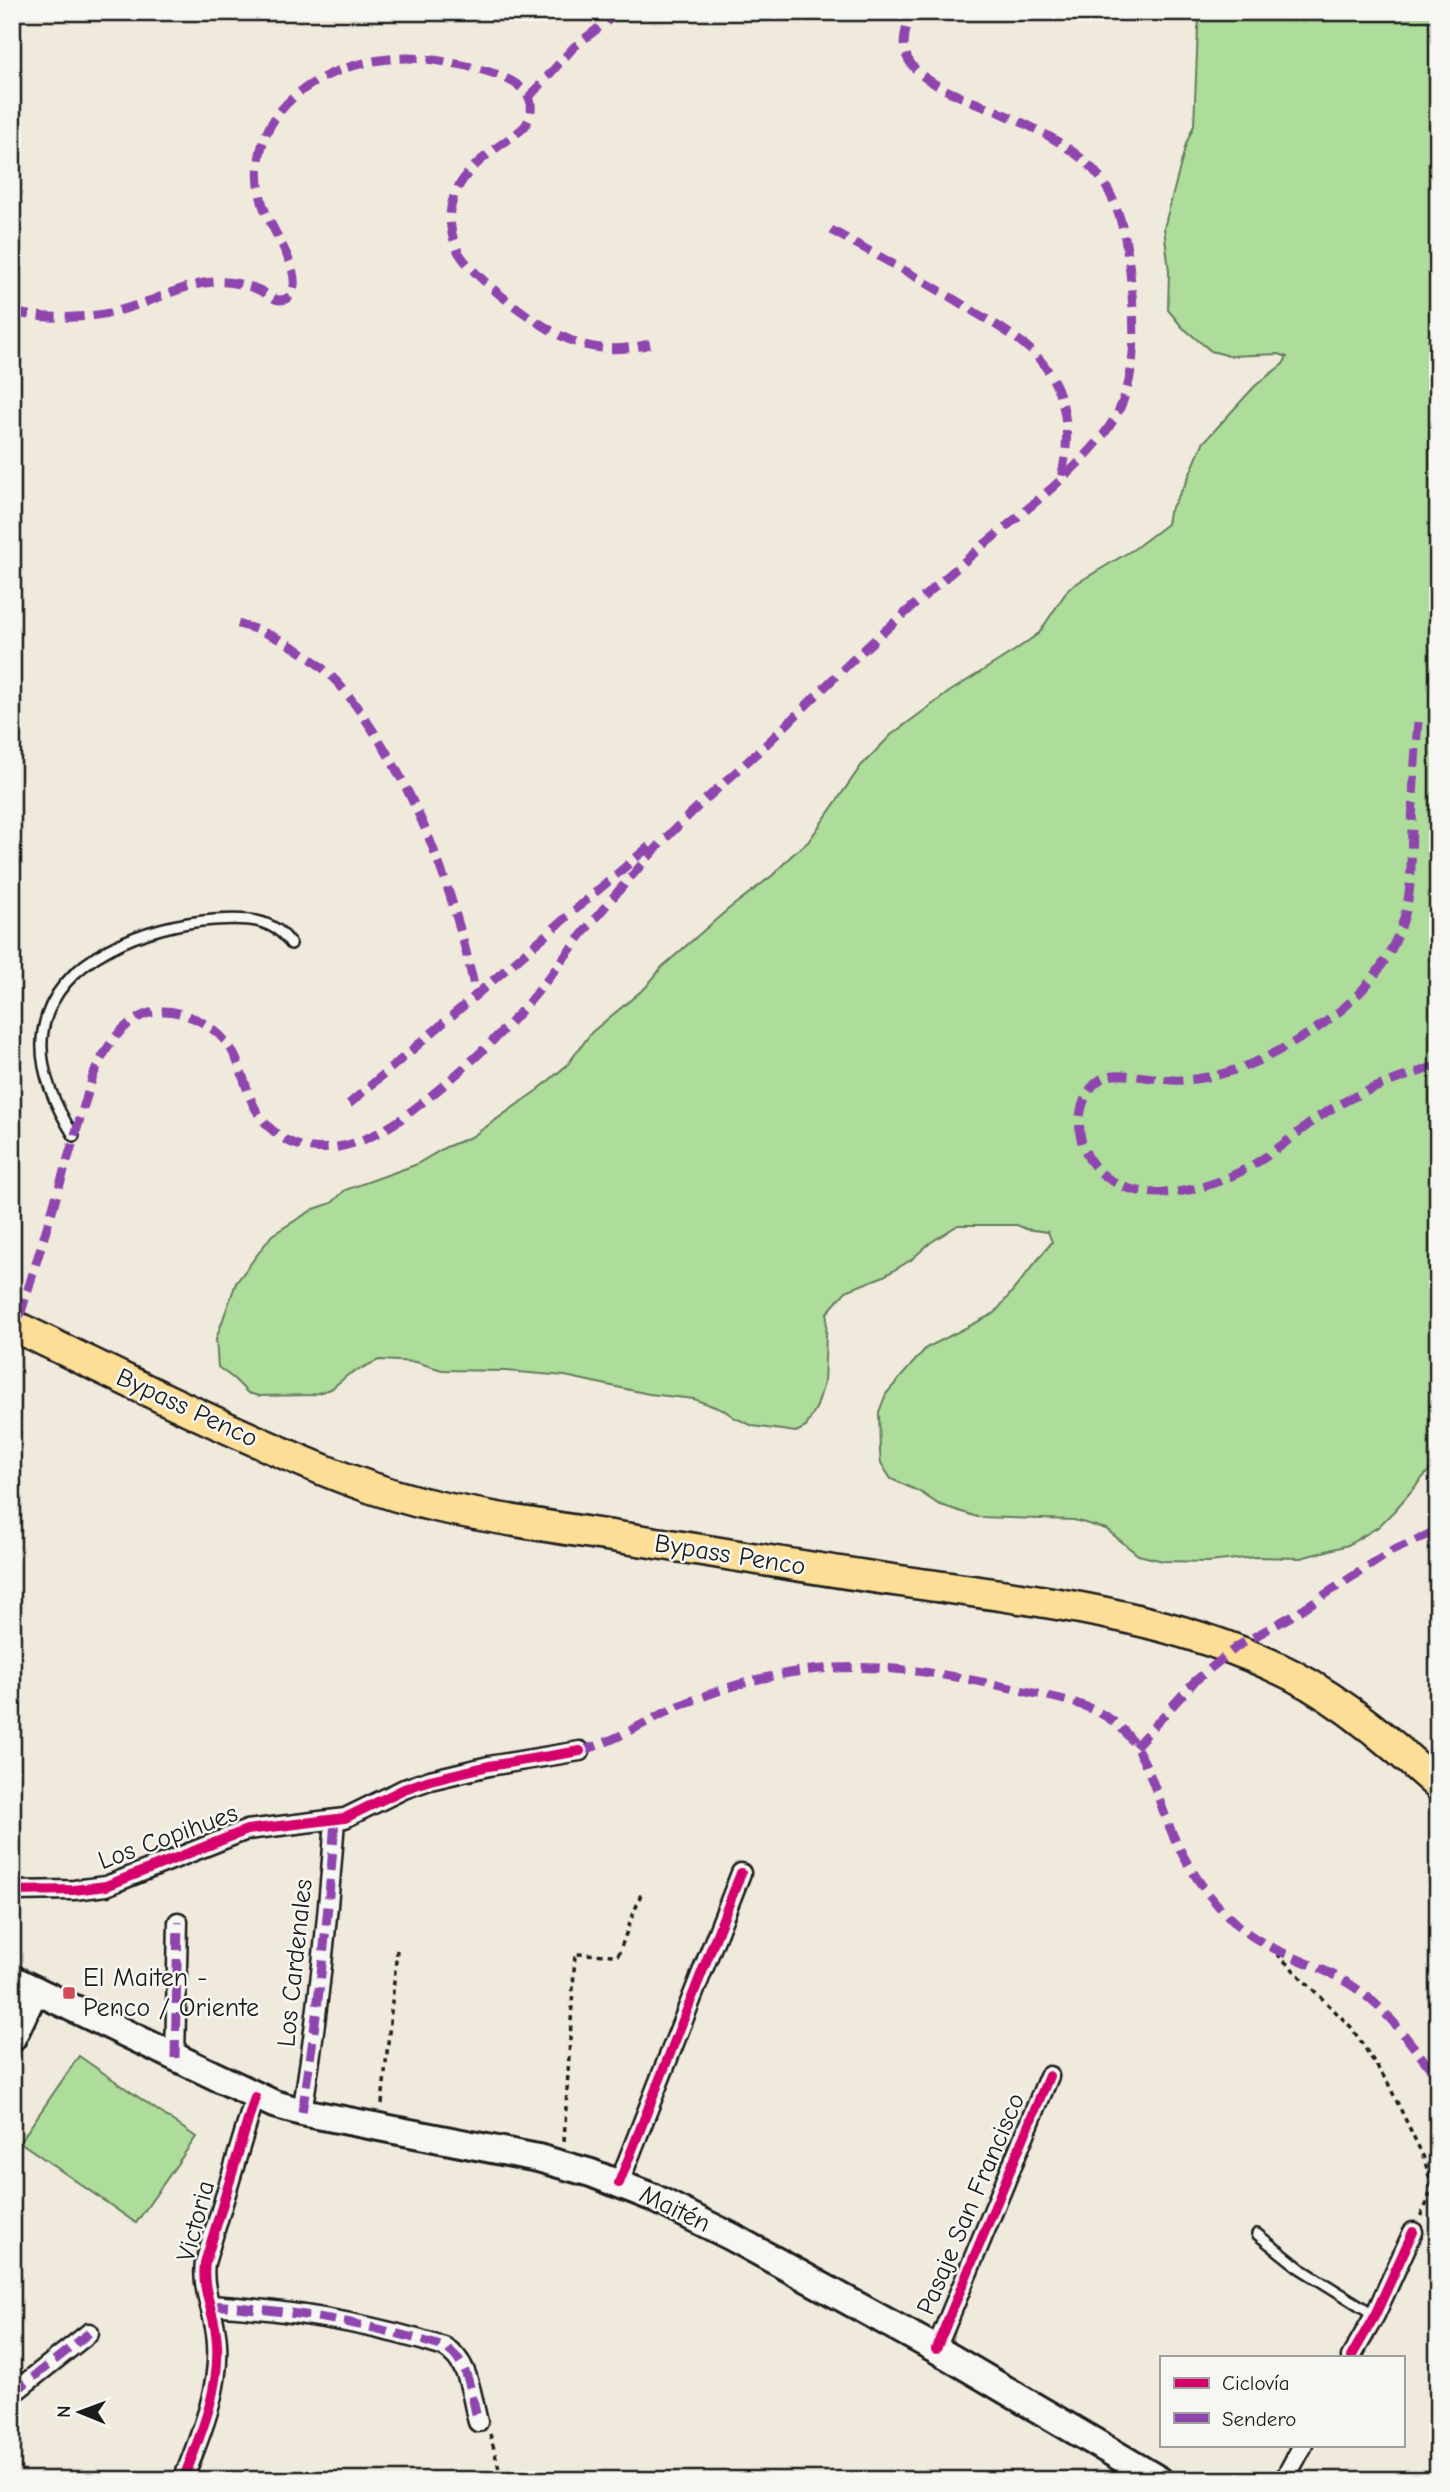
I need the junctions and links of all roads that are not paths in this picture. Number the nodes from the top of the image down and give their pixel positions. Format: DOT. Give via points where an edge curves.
graph roads {
  1 [pos="291,944"];
  2 [pos="74,1136"];
  3 [pos="12,1325"];
  4 [pos="580,1751"];
  5 [pos="1438,1785"];
  6 [pos="335,1820"];
  7 [pos="741,1872"];
  8 [pos="12,1891"];
  9 [pos="178,1922"];
  10 [pos="24,1985"];
  11 [pos="12,2038"];
  12 [pos="175,2058"];
  13 [pos="1049,2076"];
  14 [pos="255,2097"];
  15 [pos="302,2112"];
  16 [pos="619,2183"];
  17 [pos="1413,2232"];
  18 [pos="1257,2234"];
  19 [pos="210,2305"];
  20 [pos="1375,2315"];
  21 [pos="89,2333"];
  22 [pos="936,2349"];
  23 [pos="1353,2356"];
  24 [pos="12,2394"];
  25 [pos="478,2422"];
  26 [pos="1302,2446"];
  27 [pos="183,2480"];
  28 [pos="1159,2480"];
  29 [pos="1283,2480"];
  1 -- 2 [label="lane" via="274,926 255,920 186,923 126,940 76,974 47,1014 41,1045 54,1100"];
  3 -- 5 [label="main road, Bypass Penco" via="335,1475 437,1506 1028,1598 1190,1634 1294,1676 1343,1706"];
  4 -- 6 [label="street, Los Copihues" via="430,1780"];
  6 -- 8 [label="street, Los Copihues" via="247,1830 106,1886"];
  6 -- 15 [label="street, Los Cardenales" via="325,1951"];
  7 -- 16 [label="street"];
  9 -- 12 [label="street"];
  10 -- 11 [label="main road"];
  10 -- 12 [label="main road, Maitén"];
  12 -- 14 [label="main road, Maitén"];
  13 -- 22 [label="street, Pasaje San Francisco"];
  14 -- 15 [label="main road, Maitén"];
  14 -- 19 [label="street, Victoria" via="205,2263"];
  15 -- 16 [label="main road, Maitén" via="562,2164"];
  16 -- 22 [label="main road, Maitén" via="732,2237"];
  17 -- 20 [label="street"];
  18 -- 20 [label="lane" via="1301,2269"];
  19 -- 25 [label="street" via="317,2316 444,2347 465,2369"];
  19 -- 27 [label="street, Victoria" via="217,2343 216,2374 209,2410"];
  20 -- 23 [label="street"];
  21 -- 24 [label="street"];
  22 -- 28 [label="main road, Maitén"];
  26 -- 29 [label="street"];
}
